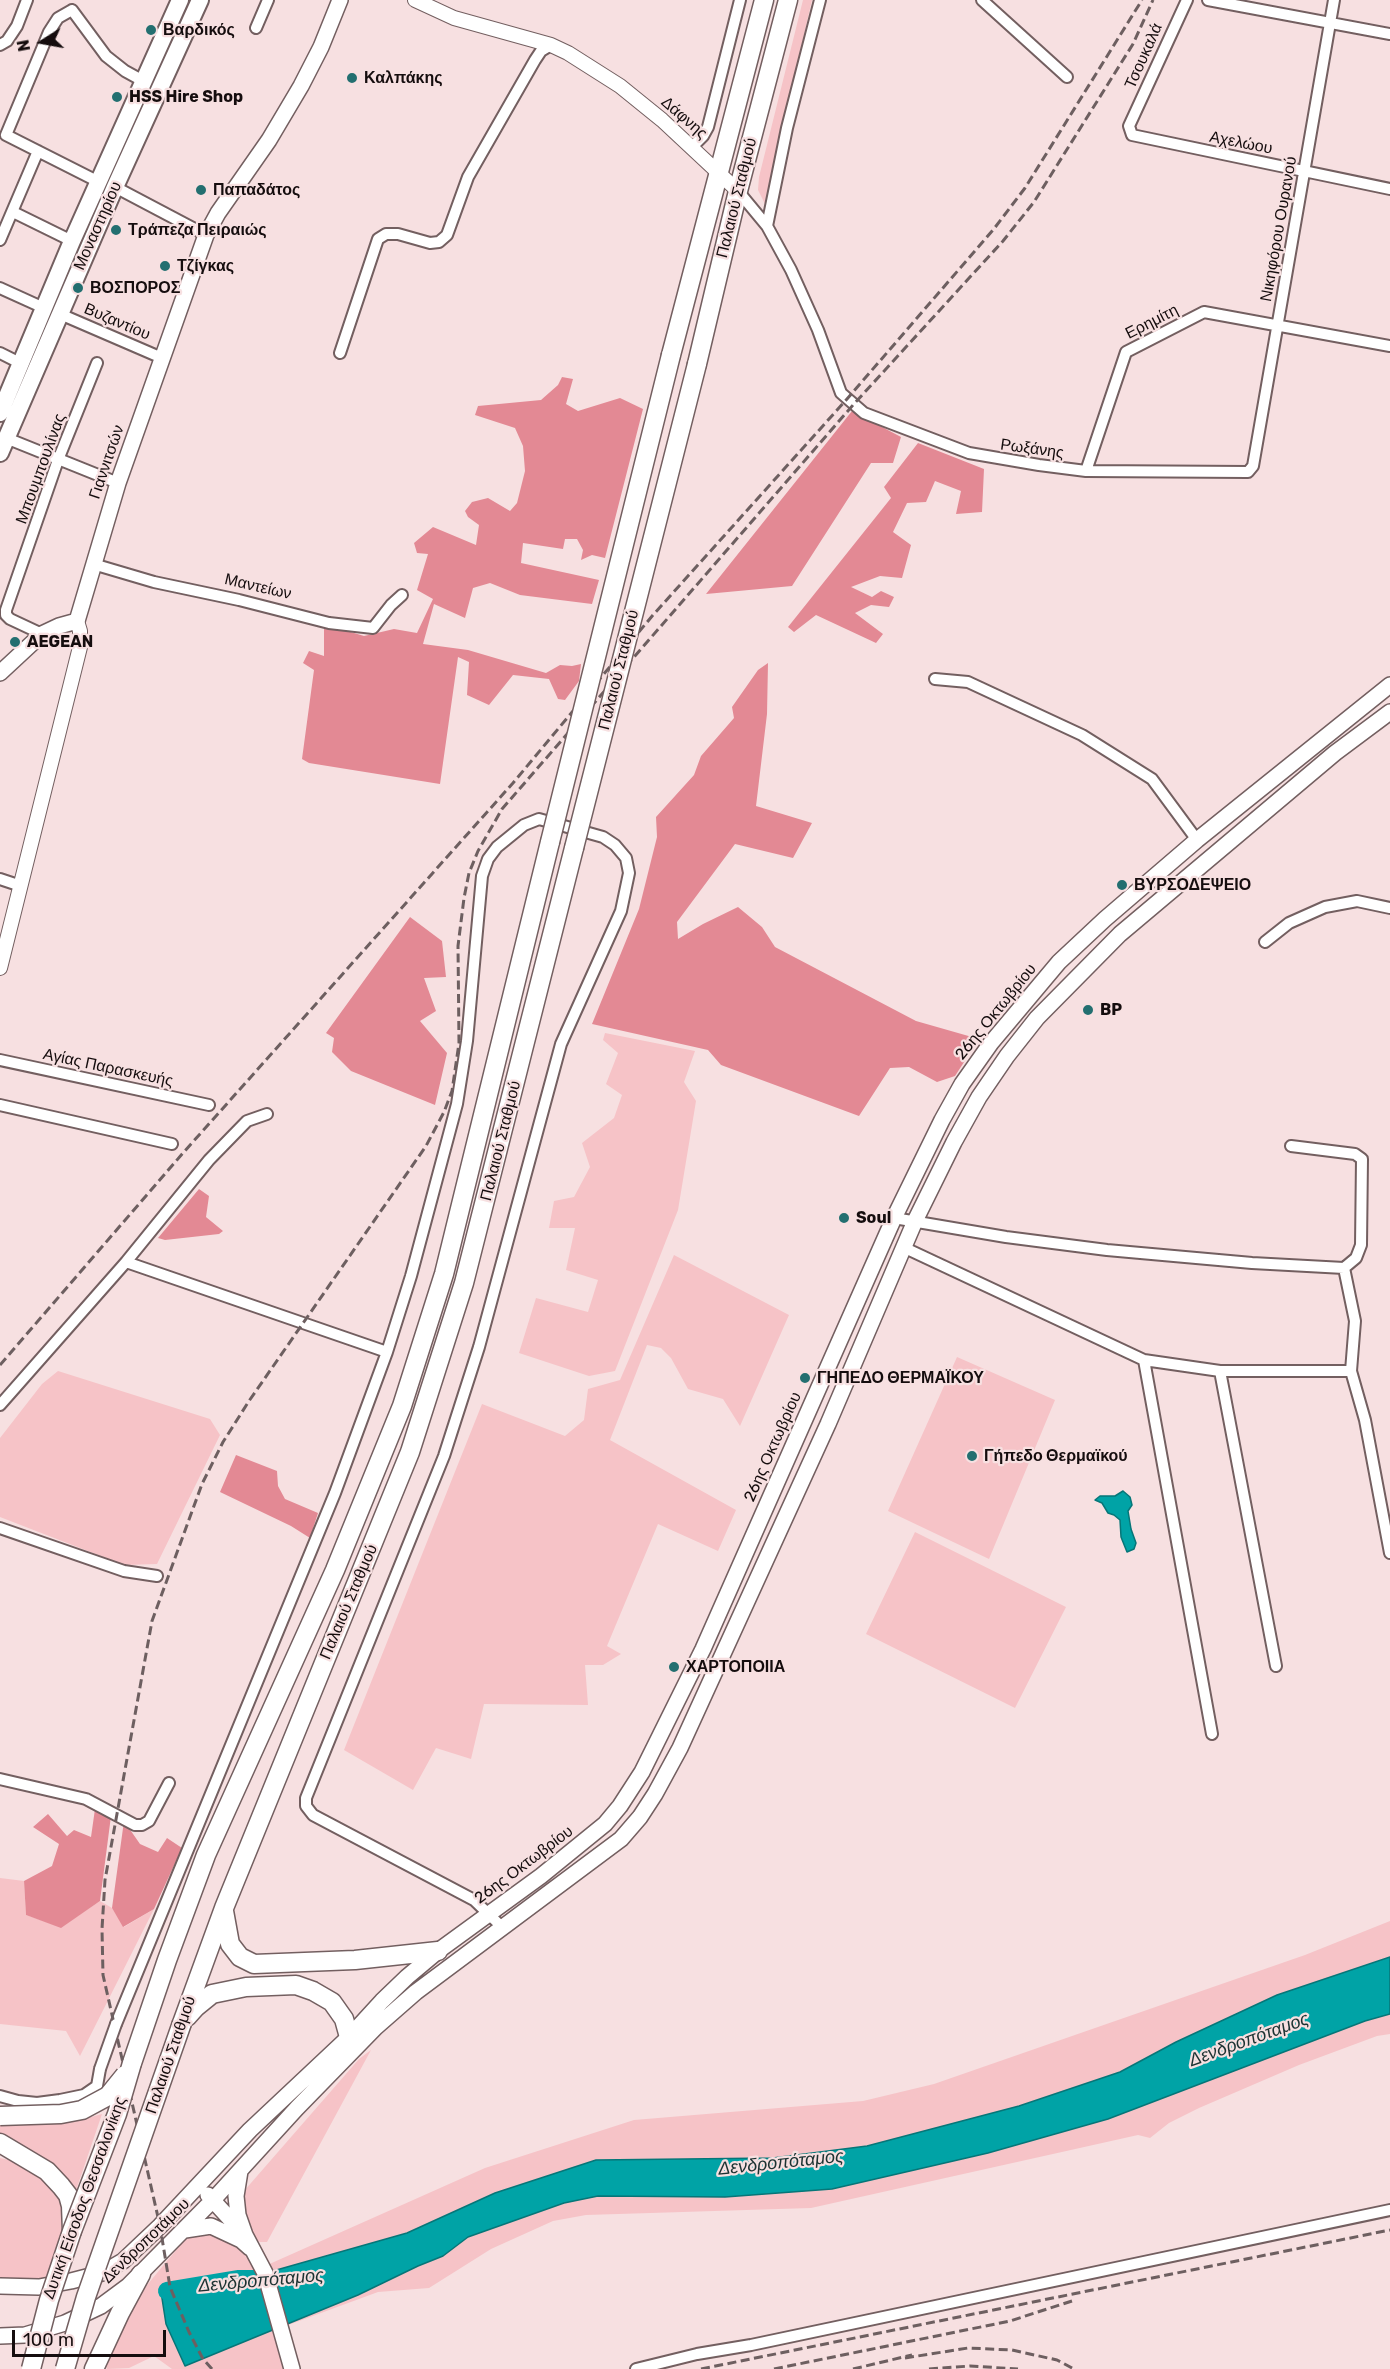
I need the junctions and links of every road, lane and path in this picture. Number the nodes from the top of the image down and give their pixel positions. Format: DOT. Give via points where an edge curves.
graph roads {
  1 [pos="27,0"];
  2 [pos="180,0"];
  3 [pos="200,0"];
  4 [pos="268,0"];
  5 [pos="340,0"];
  6 [pos="415,0"];
  7 [pos="740,0"];
  8 [pos="764,0"];
  9 [pos="788,0"];
  10 [pos="820,0"];
  11 [pos="982,0"];
  12 [pos="1186,0"];
  13 [pos="1208,0"];
  14 [pos="1334,0"];
  15 [pos="73,5"];
  16 [pos="1330,23"];
  17 [pos="256,28"];
  18 [pos="1390,34"];
  19 [pos="0,45"];
  20 [pos="551,45"];
  21 [pos="1067,77"];
  22 [pos="145,82"];
  23 [pos="1130,125"];
  24 [pos="692,147"];
  25 [pos="38,152"];
  26 [pos="1304,171"];
  27 [pos="718,172"];
  28 [pos="107,185"];
  29 [pos="1390,189"];
  30 [pos="738,191"];
  31 [pos="13,213"];
  32 [pos="767,226"];
  33 [pos="206,235"];
  34 [pos="0,240"];
  35 [pos="72,241"];
  36 [pos="0,288"];
  37 [pos="44,308"];
  38 [pos="60,314"];
  39 [pos="1277,325"];
  40 [pos="1390,346"];
  41 [pos="0,353"];
  42 [pos="340,353"];
  43 [pos="162,358"];
  44 [pos="20,363"];
  45 [pos="97,363"];
  46 [pos="833,370"];
  47 [pos="0,413"];
  48 [pos="3,446"];
  49 [pos="58,460"];
  50 [pos="1254,463"];
  51 [pos="1086,471"];
  52 [pos="118,483"];
  53 [pos="93,564"];
  54 [pos="402,595"];
  55 [pos="77,621"];
  56 [pos="42,634"];
  57 [pos="0,673"];
  58 [pos="935,679"];
  59 [pos="1390,685"];
  60 [pos="1390,712"];
  61 [pos="1372,726"];
  62 [pos="1390,727"];
  63 [pos="1197,840"];
  64 [pos="0,879"];
  65 [pos="21,886"];
  66 [pos="1390,908"];
  67 [pos="1265,942"];
  68 [pos="0,968"];
  69 [pos="0,1060"];
  70 [pos="0,1105"];
  71 [pos="209,1105"];
  72 [pos="267,1114"];
  73 [pos="172,1144"];
  74 [pos="1291,1146"];
  75 [pos="894,1218"];
  76 [pos="915,1221"];
  77 [pos="905,1248"];
  78 [pos="126,1262"];
  79 [pos="1344,1269"];
  80 [pos="387,1352"];
  81 [pos="1144,1360"];
  82 [pos="1220,1371"];
  83 [pos="1351,1371"];
  84 [pos="0,1405"];
  85 [pos="0,1528"];
  86 [pos="1390,1553"];
  87 [pos="157,1576"];
  88 [pos="1276,1666"];
  89 [pos="1212,1734"];
  90 [pos="0,1779"];
  91 [pos="169,1783"];
  92 [pos="224,1908"];
  93 [pos="489,1913"];
  94 [pos="502,1927"];
  95 [pos="438,1951"];
  96 [pos="182,2023"];
  97 [pos="349,2037"];
  98 [pos="132,2063"];
  99 [pos="0,2096"];
  100 [pos="0,2116"];
  101 [pos="0,2143"];
  102 [pos="0,2151"];
  103 [pos="25,2157"];
  104 [pos="240,2171"];
  105 [pos="197,2184"];
  106 [pos="213,2200"];
  107 [pos="1390,2210"];
  108 [pos="185,2230"];
  109 [pos="72,2231"];
  110 [pos="244,2235"];
  111 [pos="255,2252"];
  112 [pos="141,2274"];
  113 [pos="0,2286"];
  114 [pos="0,2336"];
  115 [pos="31,2369"];
  116 [pos="65,2369"];
  117 [pos="94,2369"];
  118 [pos="292,2369"];
  119 [pos="636,2369"];
  1 -- 19 [label="street" via="17,26"];
  2 -- 22 [label="main road, Μοναστηρίου"];
  3 -- 28 [label="main road, Μοναστηρίου"];
  4 -- 17 [label="street"];
  5 -- 33 [label="main road, Γιαννιτσών" via="301,86"];
  6 -- 20 [label="street, Δάφνης" via="454,18"];
  7 -- 24 [label="street" via="708,127"];
  8 -- 27 [label="highway, Παλαιού Σταθμού"];
  9 -- 30 [label="highway, Παλαιού Σταθμού"];
  10 -- 32 [label="street"];
  11 -- 21 [label="street"];
  12 -- 23 [label="street, Τσουκαλά"];
  13 -- 16 [label="street"];
  14 -- 16 [label="street, Νικηφόρου Ουρανού"];
  15 -- 22 [label="street" via="106,56"];
  15 -- 25 [label="street" via="49,32 6,135"];
  16 -- 18 [label="street"];
  16 -- 26 [label="street, Νικηφόρου Ουρανού"];
  20 -- 24 [label="street, Δάφνης" via="620,86"];
  20 -- 42 [label="street" via="535,60 468,177 447,235 430,243 398,234 378,239"];
  22 -- 28 [label="main road, Μοναστηρίου"];
  23 -- 26 [label="street, Αχελώου" via="1135,136"];
  24 -- 27 [label="street, Δάφνης"];
  25 -- 28 [label="street"];
  25 -- 31 [label="street"];
  26 -- 29 [label="street, Αχελώου"];
  26 -- 39 [label="street, Νικηφόρου Ουρανού"];
  27 -- 30 [label="street, Δάφνης"];
  27 -- 98 [label="highway, Παλαιού Σταθμού, bridge" via="444,1274 402,1406 336,1570 211,1844"];
  28 -- 33 [label="street"];
  28 -- 35 [label="main road, Μοναστηρίου"];
  28 -- 38 [label="main road, Μοναστηρίου"];
  30 -- 32 [label="street, Δάφνης"];
  30 -- 92 [label="highway, Παλαιού Σταθμού, bridge" via="698,364 464,1283 413,1440"];
  31 -- 34 [label="street"];
  31 -- 35 [label="street"];
  32 -- 46 [label="street, Δάφνης" via="791,270"];
  33 -- 43 [label="main road, Γιαννιτσών"];
  35 -- 37 [label="main road, Μοναστηρίου"];
  36 -- 37 [label="street"];
  37 -- 44 [label="main road, Μοναστηρίου"];
  38 -- 43 [label="street, Βυζαντίου"];
  38 -- 48 [label="main road, Μοναστηρίου"];
  39 -- 40 [label="street, Ερημίτη"];
  39 -- 50 [label="street, Νικηφόρου Ουρανού"];
  39 -- 51 [label="street, Ερημίτη" via="1204,312 1126,352"];
  41 -- 44 [label="street"];
  43 -- 52 [label="main road, Γιαννιτσών"];
  44 -- 47 [label="main road, Μοναστηρίου"];
  45 -- 49 [label="street, Μπουμπουλίνας"];
  46 -- 51 [label="street, Ρωξάνης" via="841,393 854,405 901,428 978,455"];
  48 -- 49 [label="street"];
  49 -- 52 [label="street"];
  49 -- 56 [label="street, Μπουμπουλίνας" via="6,612 10,619"];
  50 -- 51 [label="street, Ρωξάνης" via="1251,471 1246,472"];
  52 -- 53 [label="main road, Γιαννιτσών"];
  53 -- 54 [label="street, Μαντείων" via="329,623 373,628"];
  53 -- 55 [label="main road, Γιαννιτσών"];
  55 -- 56 [label="main road"];
  55 -- 65 [label="street, Γιαννιτσών" via="80,647"];
  56 -- 57 [label="main road"];
  58 -- 63 [label="street" via="968,682 1082,735 1152,779"];
  59 -- 63 [label="main road, 26ης Οκτωβρίου"];
  60 -- 61 [label="main road"];
  61 -- 62 [label="main road"];
  61 -- 76 [label="main road" via="1120,934 1037,1018 966,1118"];
  63 -- 75 [label="main road, 26ης Οκτωβρίου" via="1059,962 1011,1016 962,1084"];
  64 -- 65 [label="street"];
  65 -- 68 [label="street, Γιαννιτσών"];
  66 -- 67 [label="street" via="1357,901 1325,907 1289,923"];
  69 -- 71 [label="street, Αγίας Παρασκευής"];
  70 -- 73 [label="street"];
  72 -- 78 [label="street" via="247,1121 209,1160"];
  74 -- 79 [label="street" via="1355,1154 1362,1159 1361,1245 1356,1258"];
  75 -- 76 [label="street"];
  75 -- 93 [label="main road, 26ης Οκτωβρίου" via="703,1649 642,1773 605,1824"];
  76 -- 77 [label="main road"];
  76 -- 79 [label="street" via="1107,1250"];
  77 -- 81 [label="street"];
  77 -- 94 [label="main road" via="730,1639 655,1794 621,1839"];
  78 -- 80 [label="street"];
  78 -- 84 [label="street"];
  79 -- 83 [label="street" via="1355,1321"];
  80 -- 93 [label="street" via="457,1104 467,1041 482,876 488,859 507,837 539,819 603,837 615,844 628,865 621,911 561,1044 479,1347 444,1456 306,1798 306,1806 313,1815 474,1900"];
  80 -- 99 [label="street, bridge" via="335,1493 116,2024 96,2086 84,2095 37,2103"];
  81 -- 82 [label="street"];
  81 -- 89 [label="street"];
  82 -- 83 [label="street"];
  82 -- 88 [label="street"];
  83 -- 86 [label="street" via="1365,1420"];
  85 -- 87 [label="street" via="108,1566"];
  90 -- 91 [label="street" via="86,1798 135,1825 149,1821"];
  92 -- 95 [label="highway" via="230,1944 240,1957 254,1964 355,1960"];
  92 -- 96 [label="highway, Παλαιού Σταθμού"];
  93 -- 94 [label="street"];
  93 -- 95 [label="main road, 26ης Οκτωβρίου"];
  94 -- 104 [label="main road" via="376,2027"];
  95 -- 97 [label="main road, 26ης Οκτωβρίου"];
  96 -- 97 [label="highway" via="212,1994 246,1987 296,1985 332,2002 344,2019"];
  96 -- 116 [label="highway, Παλαιού Σταθμού, bridge" via="86,2297"];
  97 -- 105 [label="main road, 26ης Οκτωβρίου"];
  98 -- 100 [label="highway, bridge" via="117,2087 90,2107 61,2114"];
  98 -- 109 [label="highway, Δυτική Είσοδος Θεσσαλονίκης, bridge" via="117,2114"];
  101 -- 103 [label="highway"];
  102 -- 103 [label="highway"];
  103 -- 109 [label="highway" via="47,2171 68,2195"];
  104 -- 106 [label="main road"];
  104 -- 110 [label="main road" via="236,2206"];
  105 -- 106 [label="main road"];
  105 -- 113 [label="main road, Δενδροποτάμου" via="142,2244 109,2269 50,2285"];
  106 -- 108 [label="main road, Δενδροποτάμου"];
  106 -- 110 [label="main road"];
  107 -- 119 [label="street"];
  108 -- 111 [label="main road" via="211,2226 241,2240"];
  108 -- 112 [label="main road, Δενδροποτάμου"];
  109 -- 115 [label="highway, Δυτική Είσοδος Θεσσαλονίκης, bridge"];
  110 -- 111 [label="main road"];
  111 -- 118 [label="main road" via="265,2273"];
  112 -- 114 [label="main road, Δενδροποτάμου" via="101,2306 65,2323 25,2336"];
  112 -- 117 [label="highway"];
}
